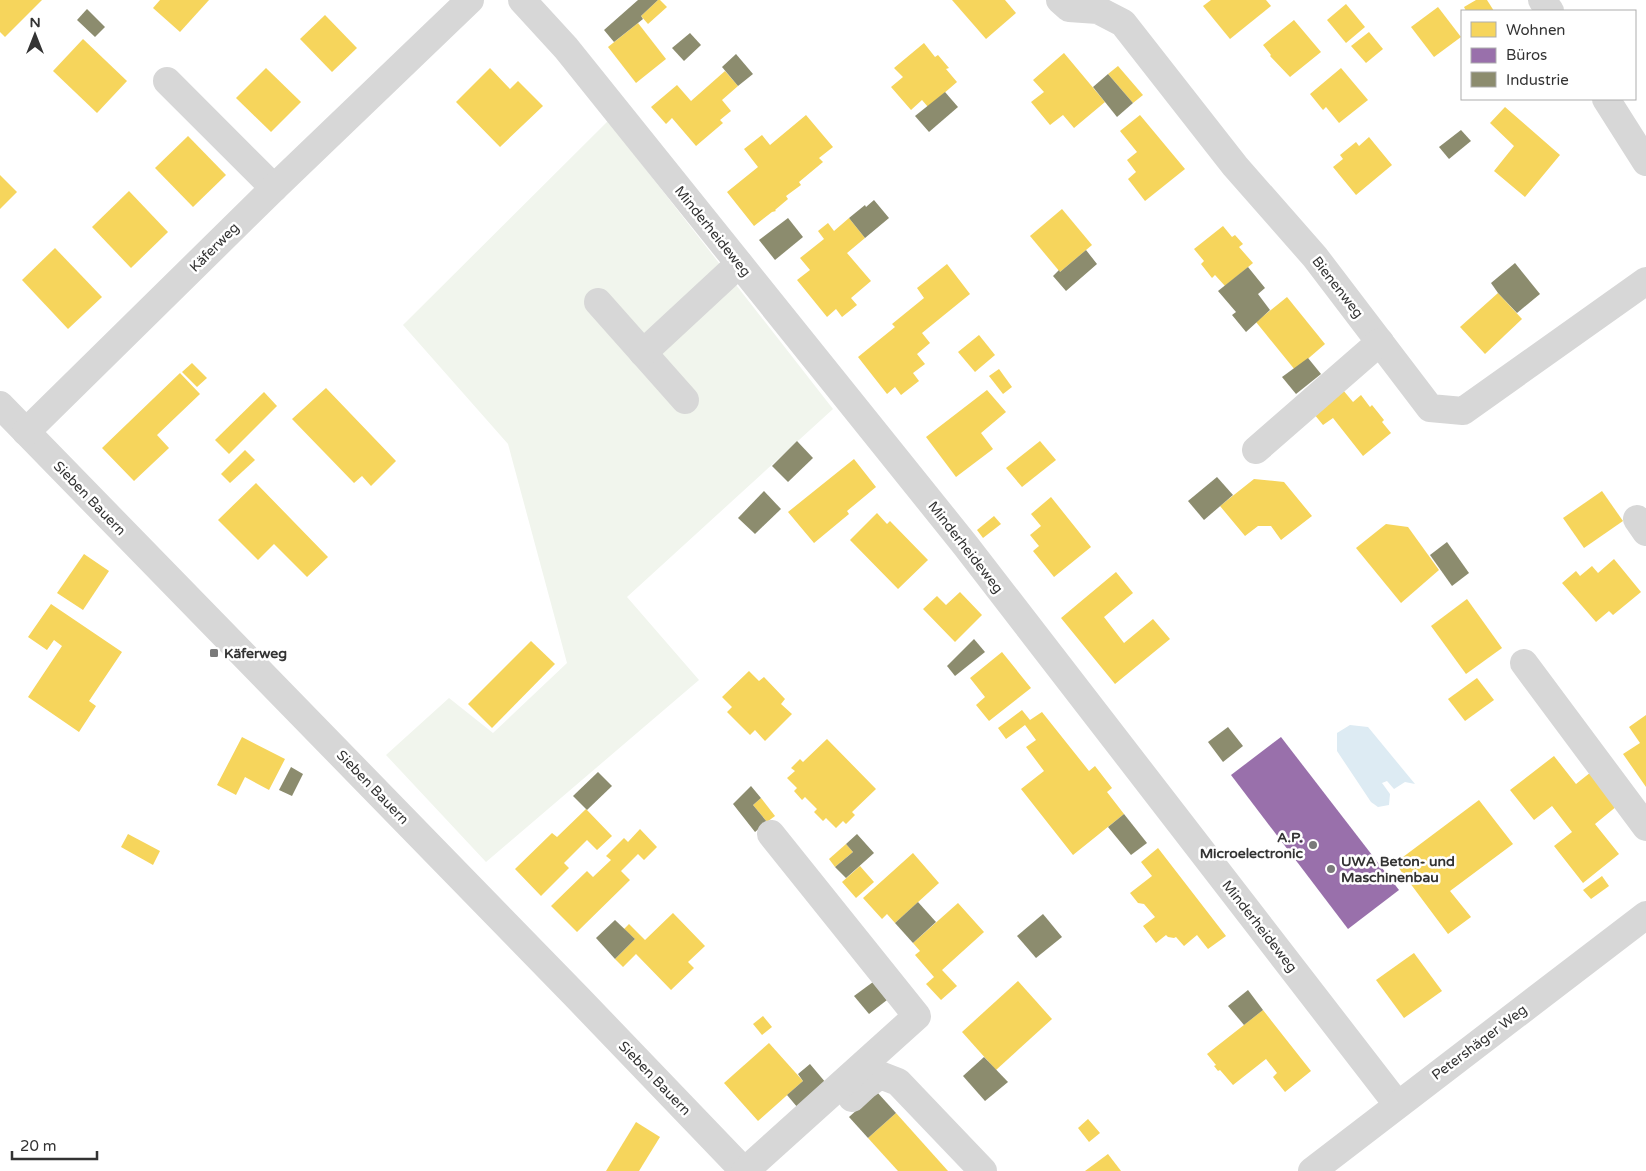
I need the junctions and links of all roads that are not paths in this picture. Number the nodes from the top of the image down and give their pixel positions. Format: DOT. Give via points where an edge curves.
graph roads {
  1 [pos="470,0"];
  2 [pos="522,0"];
  3 [pos="1060,0"];
  4 [pos="167,81"];
  5 [pos="1607,100"];
  6 [pos="1646,162"];
  7 [pos="274,188"];
  8 [pos="739,264"];
  9 [pos="1646,281"];
  10 [pos="598,302"];
  11 [pos="1380,342"];
  12 [pos="643,353"];
  13 [pos="685,400"];
  14 [pos="0,405"];
  15 [pos="26,432"];
  16 [pos="1256,450"];
  17 [pos="1524,663"];
  18 [pos="1646,827"];
  19 [pos="771,834"];
  20 [pos="1646,915"];
  21 [pos="1397,1104"];
  22 [pos="744,1171"];
  23 [pos="773,1171"];
  24 [pos="983,1171"];
  25 [pos="1312,1171"];
  1 -- 7 [label="street, Käferweg"];
  2 -- 8 [label="street, Minderheideweg" via="566,48"];
  3 -- 11 [label="street, Bienenweg" via="1069,8 1098,10 1123,23 1235,166 1315,257"];
  4 -- 7 [label="street"];
  5 -- 6 [label="street"];
  7 -- 15 [label="street, Käferweg"];
  8 -- 12 [label="street"];
  8 -- 21 [label="street, Minderheideweg" via="966,546"];
  9 -- 11 [label="street, Bienenweg" via="1463,411 1430,408"];
  10 -- 12 [label="street"];
  11 -- 16 [label="street"];
  12 -- 13 [label="street"];
  14 -- 15 [label="street, Sieben Bauern"];
  15 -- 22 [label="street, Sieben Bauern"];
  17 -- 18 [label="street"];
  19 -- 22 [label="street" via="917,1016"];
  20 -- 21 [label="street, Petershäger Weg"];
  21 -- 25 [label="street, Petershäger Weg"];
  23 -- 24 [label="street" via="866,1084 880,1075 898,1082"];
}
